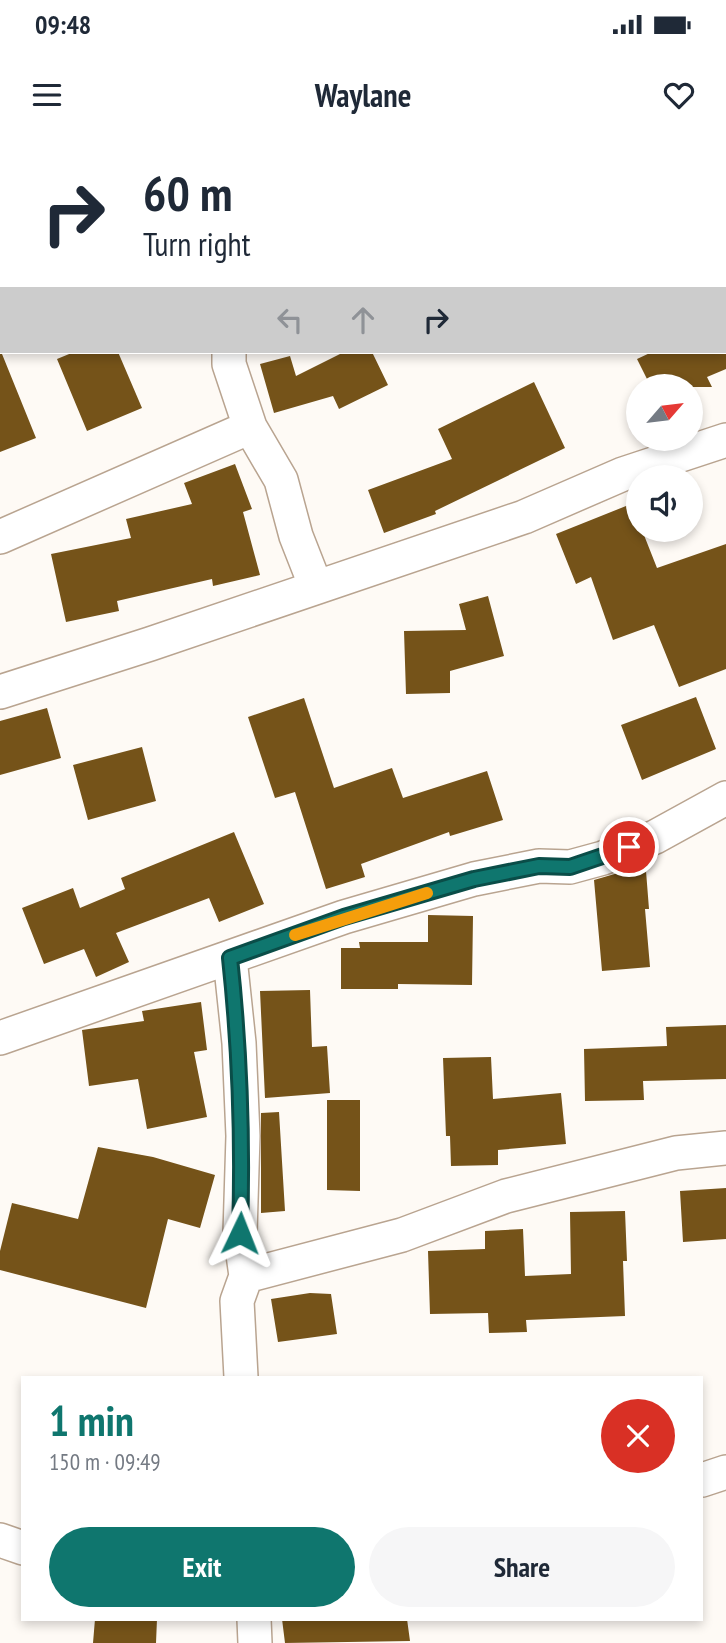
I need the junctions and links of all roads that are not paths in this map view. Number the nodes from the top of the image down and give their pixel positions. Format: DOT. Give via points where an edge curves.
graph roads {
  1 [pos="229,354"];
  2 [pos="250,427"];
  3 [pos="726,440"];
  4 [pos="0,537"];
  5 [pos="316,587"];
  6 [pos="0,692"];
  7 [pos="726,798"];
  8 [pos="230,958"];
  9 [pos="0,1038"];
  10 [pos="726,1148"];
  11 [pos="246,1276"];
  12 [pos="241,1376"];
  13 [pos="726,1472"];
  14 [pos="703,1480"];
  15 [pos="0,1540"];
  16 [pos="21,1547"];
  17 [pos="254,1621"];
  18 [pos="254,1643"];
  1 -- 2 [label="street"];
  2 -- 4 [label="street"];
  2 -- 5 [label="street" via="281,480"];
  3 -- 5 [label="street" via="623,474 524,517"];
  5 -- 6 [label="street"];
  7 -- 8 [label="street" via="655,837 603,858 570,867 539,866 474,879 344,917"];
  8 -- 9 [label="street"];
  8 -- 11 [label="street" via="240,1056 240,1233"];
  10 -- 11 [label="street" via="676,1153 506,1196 402,1236"];
  11 -- 12 [label="street" via="237,1301"];
  13 -- 14 [label="street"];
  15 -- 16 [label="street"];
  17 -- 18 [label="street"];
}
